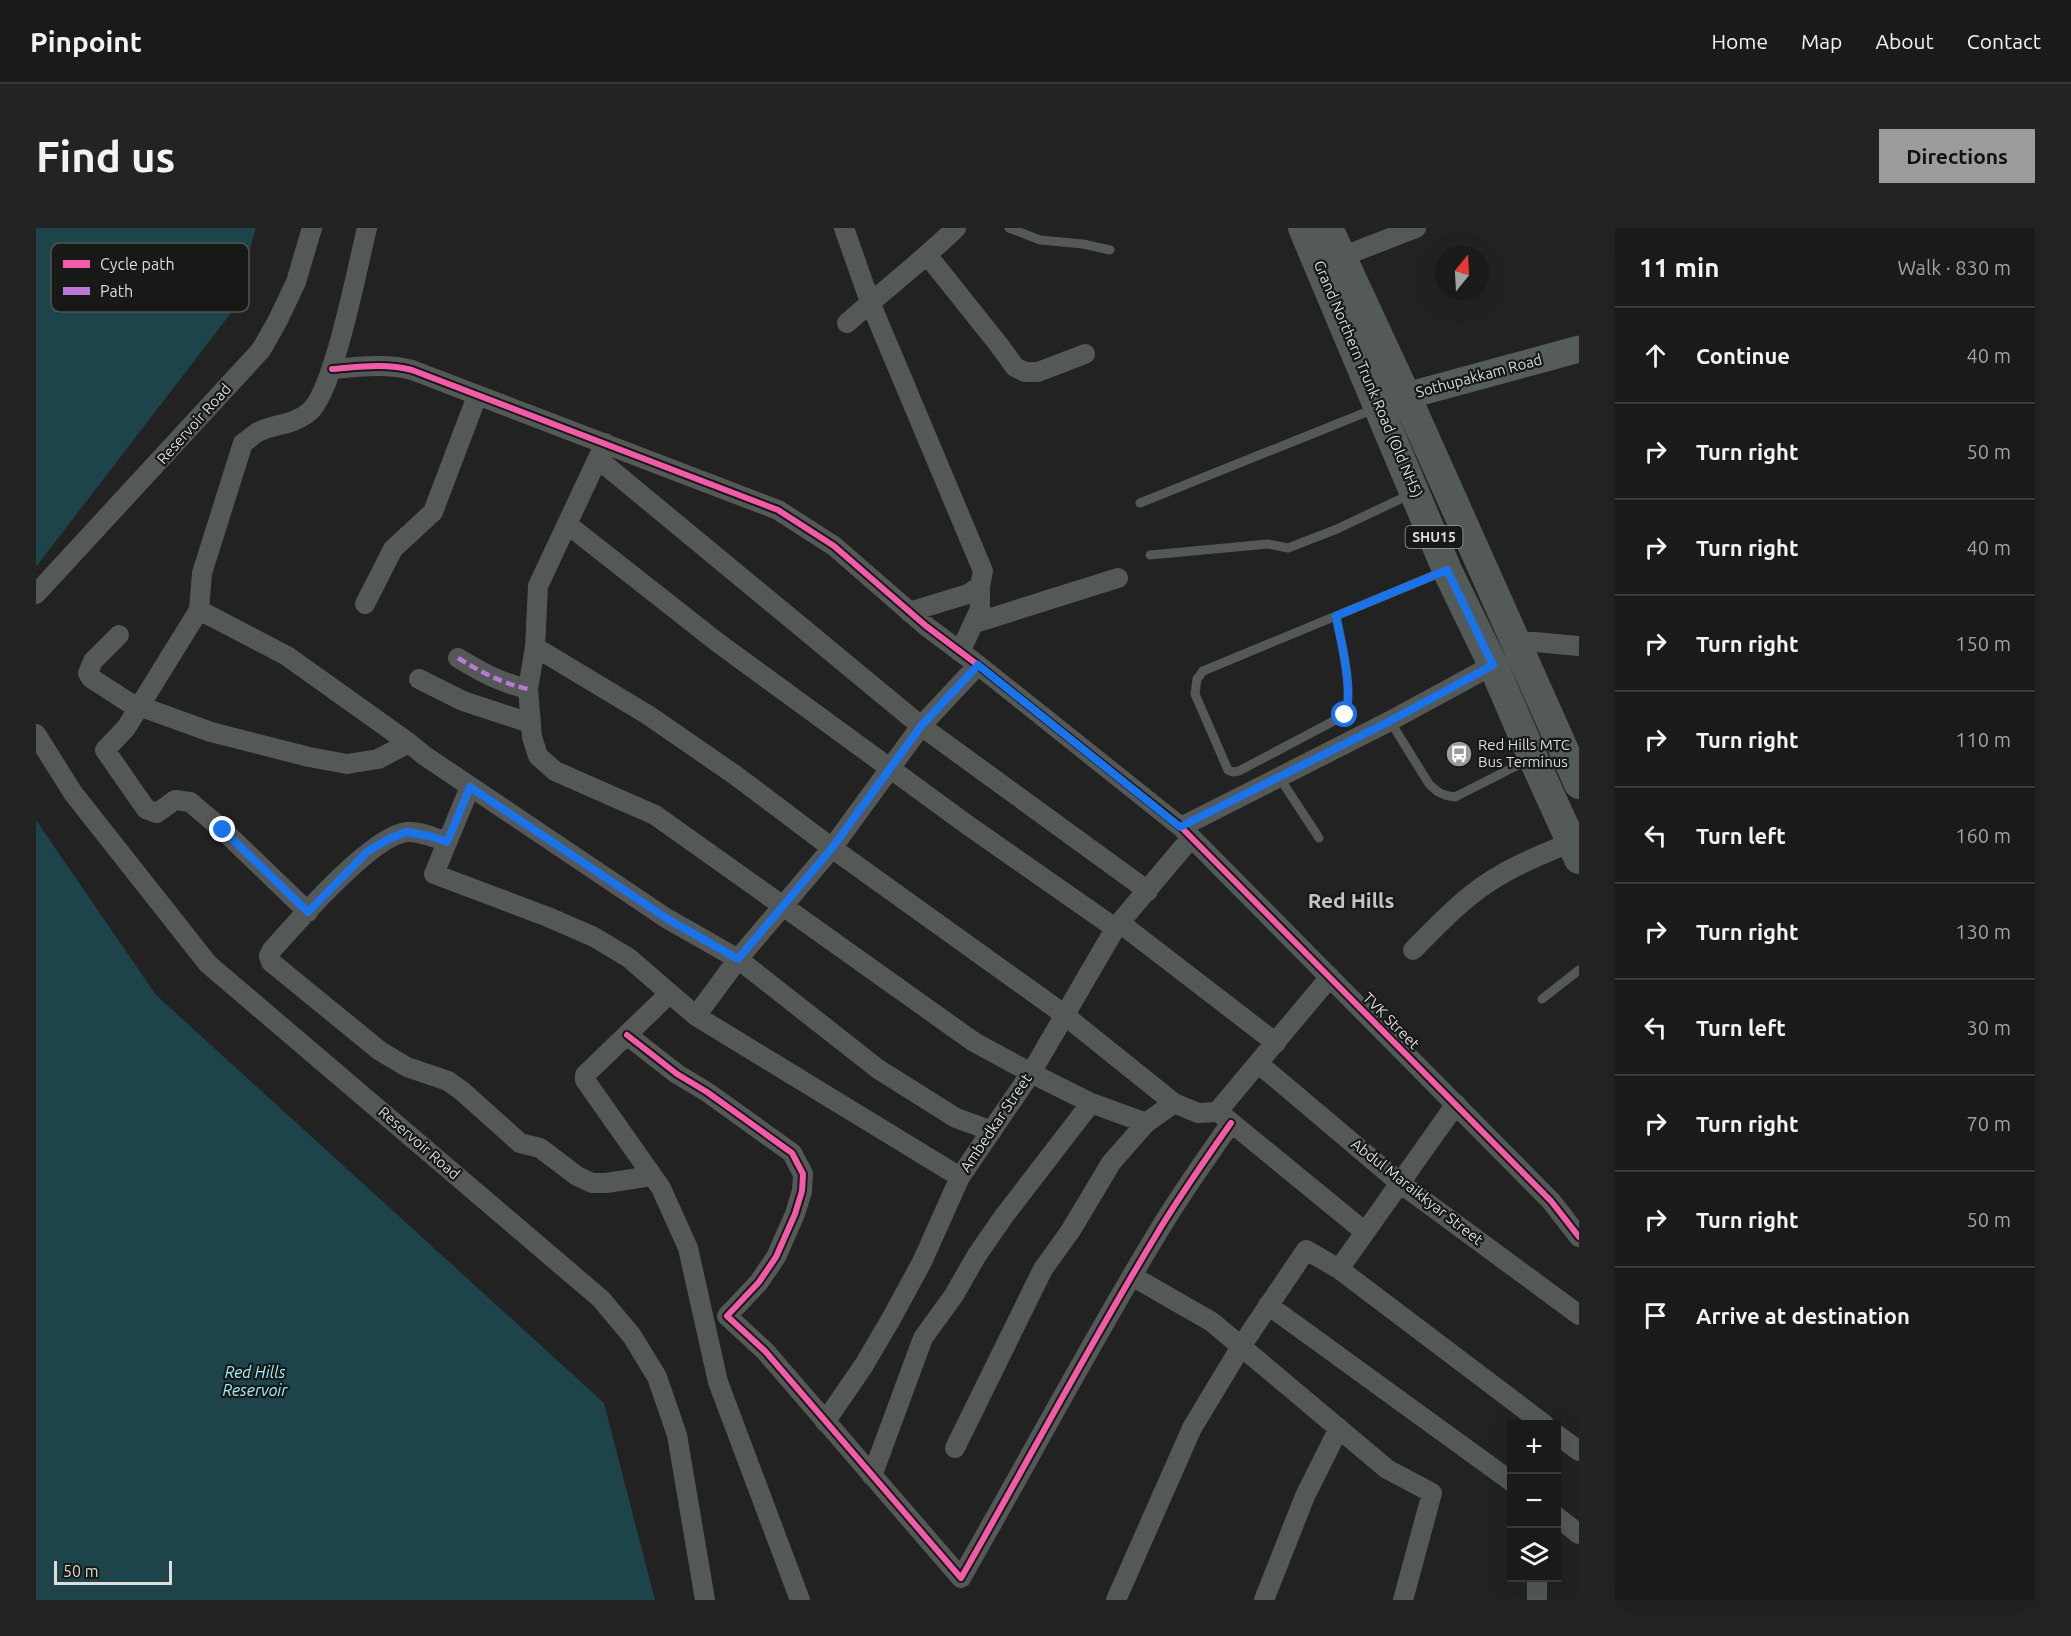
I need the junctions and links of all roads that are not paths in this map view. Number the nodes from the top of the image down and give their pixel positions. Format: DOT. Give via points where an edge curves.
graph roads {
  1 [pos="312,228"];
  2 [pos="367,228"];
  3 [pos="844,228"];
  4 [pos="956,228"];
  5 [pos="1010,228"];
  6 [pos="1303,228"];
  7 [pos="1328,228"];
  8 [pos="1416,228"];
  9 [pos="1110,250"];
  10 [pos="928,256"];
  11 [pos="1341,257"];
  12 [pos="870,302"];
  13 [pos="847,323"];
  14 [pos="1579,349"];
  15 [pos="1084,354"];
  16 [pos="332,369"];
  17 [pos="477,396"];
  18 [pos="1393,401"];
  19 [pos="602,451"];
  20 [pos="1416,492"];
  21 [pos="1140,503"];
  22 [pos="567,524"];
  23 [pos="1150,555"];
  24 [pos="1447,570"];
  25 [pos="1118,578"];
  26 [pos="980,586"];
  27 [pos="36,594"];
  28 [pos="365,604"];
  29 [pos="199,610"];
  30 [pos="909,612"];
  31 [pos="1336,616"];
  32 [pos="975,623"];
  33 [pos="119,635"];
  34 [pos="1515,642"];
  35 [pos="1579,646"];
  36 [pos="535,647"];
  37 [pos="960,652"];
  38 [pos="458,658"];
  39 [pos="978,665"];
  40 [pos="1493,665"];
  41 [pos="419,679"];
  42 [pos="528,689"];
  43 [pos="140,706"];
  44 [pos="1390,721"];
  45 [pos="530,723"];
  46 [pos="921,726"];
  47 [pos="36,734"];
  48 [pos="409,743"];
  49 [pos="1533,758"];
  50 [pos="890,769"];
  51 [pos="1279,777"];
  52 [pos="1579,784"];
  53 [pos="470,787"];
  54 [pos="1186,833"];
  55 [pos="1319,838"];
  56 [pos="447,842"];
  57 [pos="832,848"];
  58 [pos="1575,850"];
  59 [pos="1148,891"];
  60 [pos="785,906"];
  61 [pos="308,912"];
  62 [pos="1118,926"];
  63 [pos="1413,950"];
  64 [pos="738,959"];
  65 [pos="1579,970"];
  66 [pos="1330,977"];
  67 [pos="669,994"];
  68 [pos="1542,999"];
  69 [pos="1064,1015"];
  70 [pos="696,1016"];
  71 [pos="627,1035"];
  72 [pos="1275,1043"];
  73 [pos="1259,1064"];
  74 [pos="1030,1073"];
  75 [pos="1091,1103"];
  76 [pos="1174,1103"];
  77 [pos="1456,1104"];
  78 [pos="1224,1117"];
  79 [pos="1146,1123"];
  80 [pos="992,1131"];
  81 [pos="652,1176"];
  82 [pos="960,1177"];
  83 [pos="1400,1183"];
  84 [pos="1365,1232"];
  85 [pos="1579,1237"];
  86 [pos="1339,1269"];
  87 [pos="1132,1276"];
  88 [pos="1268,1305"];
  89 [pos="1579,1315"];
  90 [pos="1242,1345"];
  91 [pos="1537,1420"];
  92 [pos="825,1422"];
  93 [pos="1339,1428"];
  94 [pos="1561,1437"];
  95 [pos="955,1448"];
  96 [pos="1579,1450"];
  97 [pos="872,1476"];
  98 [pos="1507,1478"];
  99 [pos="1561,1519"];
  100 [pos="1579,1533"];
  101 [pos="705,1600"];
  102 [pos="800,1600"];
  103 [pos="1116,1600"];
  104 [pos="1264,1600"];
  105 [pos="1403,1600"];
  1 -- 27 [label="street, Reservoir Road" via="296,282 261,350"];
  2 -- 16 [label="street"];
  3 -- 12 [label="street"];
  4 -- 10 [label="street"];
  5 -- 9 [label="lane" via="1040,240"];
  6 -- 18 [label="main road, Grand Northern Trunk Road (Old NH5) / SHU15"];
  7 -- 11 [label="main road, Grand Northern Trunk Road (Old NH5) / SHU15"];
  8 -- 11 [label="street"];
  10 -- 12 [label="street"];
  10 -- 15 [label="street" via="1015,367 1038,372"];
  11 -- 18 [label="main road, Grand Northern Trunk Road (Old NH5) / SHU15"];
  12 -- 13 [label="street"];
  12 -- 26 [label="street" via="983,571"];
  14 -- 18 [label="street, Sothupakkam Road"];
  16 -- 17 [label="street, TVK Street" via="397,366"];
  16 -- 29 [label="street" via="311,411 292,422 259,432 243,443 202,573"];
  17 -- 19 [label="street, TVK Street"];
  17 -- 28 [label="street" via="433,512 393,549"];
  18 -- 20 [label="main road, Grand Northern Trunk Road (Old NH5) / SHU15"];
  18 -- 21 [label="lane"];
  18 -- 34 [label="main road, Grand Northern Trunk Road (Old NH5) / SHU15"];
  19 -- 22 [label="street"];
  19 -- 30 [label="street, TVK Street" via="778,510 834,546"];
  19 -- 46 [label="street"];
  20 -- 23 [label="lane" via="1288,548 1268,544"];
  20 -- 24 [label="main road, Grand Northern Trunk Road (Old NH5) / SHU15"];
  22 -- 36 [label="street" via="538,586"];
  22 -- 50 [label="street" via="717,642"];
  24 -- 31 [label="lane"];
  24 -- 40 [label="main road, Grand Northern Trunk Road (Old NH5) / SHU15"];
  25 -- 32 [label="street"];
  26 -- 30 [label="street" via="969,594"];
  26 -- 32 [label="street" via="981,609"];
  29 -- 43 [label="street"];
  29 -- 48 [label="street" via="287,656"];
  30 -- 37 [label="street, TVK Street"];
  31 -- 31 [label="lane" via="1212,666 1197,679 1195,694 1228,770 1239,771 1345,715 1346,667"];
  32 -- 37 [label="street"];
  33 -- 43 [label="street" via="93,661 88,673"];
  34 -- 35 [label="street"];
  34 -- 52 [label="main road, Grand Northern Trunk Road (Old NH5) / SHU15"];
  36 -- 42 [label="street"];
  36 -- 57 [label="street" via="658,722"];
  37 -- 39 [label="street, TVK Street"];
  38 -- 42 [label="street" via="488,676"];
  39 -- 46 [label="street"];
  39 -- 54 [label="street, TVK Street"];
  40 -- 44 [label="street"];
  40 -- 49 [label="main road, Grand Northern Trunk Road (Old NH5) / SHU15"];
  41 -- 45 [label="street" via="463,701"];
  42 -- 45 [label="street"];
  43 -- 48 [label="street" via="211,732 347,764 378,759"];
  43 -- 61 [label="street" via="105,750 146,809 157,813 175,800 190,802"];
  44 -- 49 [label="lane" via="1429,784 1445,796 1455,797"];
  44 -- 51 [label="street"];
  45 -- 60 [label="street" via="538,756 555,771 656,815"];
  46 -- 50 [label="street"];
  46 -- 59 [label="street"];
  47 -- 101 [label="street, Reservoir Road" via="73,793 208,964 601,1299 632,1336 657,1377 677,1436"];
  48 -- 53 [label="street"];
  49 -- 58 [label="main road, Grand Northern Trunk Road (Old NH5) / SHU15"];
  50 -- 57 [label="street"];
  50 -- 62 [label="street"];
  51 -- 54 [label="street"];
  51 -- 55 [label="lane"];
  53 -- 56 [label="street"];
  53 -- 64 [label="street" via="666,918"];
  54 -- 59 [label="street, Ambedkar Street"];
  54 -- 66 [label="street, TVK Street"];
  56 -- 61 [label="street" via="406,832 389,839 368,851"];
  56 -- 67 [label="street" via="434,874 594,938 629,958"];
  57 -- 60 [label="street"];
  57 -- 69 [label="street"];
  58 -- 63 [label="street" via="1532,858 1487,883"];
  59 -- 62 [label="street, Ambedkar Street"];
  60 -- 64 [label="street"];
  60 -- 74 [label="street" via="974,1042"];
  61 -- 81 [label="street" via="272,950 271,962 380,1051 407,1067 448,1082 520,1143 540,1148 592,1183"];
  62 -- 69 [label="street, Ambedkar Street"];
  62 -- 72 [label="street"];
  64 -- 70 [label="street"];
  64 -- 80 [label="street" via="879,1069 956,1118"];
  65 -- 68 [label="lane"];
  66 -- 72 [label="street"];
  66 -- 77 [label="street, TVK Street"];
  67 -- 70 [label="street"];
  67 -- 71 [label="street"];
  69 -- 74 [label="street, Ambedkar Street"];
  69 -- 76 [label="street"];
  70 -- 82 [label="street"];
  71 -- 81 [label="street" via="585,1075 585,1080"];
  71 -- 92 [label="street" via="792,1153 803,1174 795,1214 776,1257 727,1316 765,1351"];
  72 -- 73 [label="street"];
  73 -- 78 [label="street"];
  73 -- 83 [label="street, Abdul Maraikkyar Street"];
  74 -- 75 [label="street"];
  74 -- 80 [label="street, Ambedkar Street"];
  75 -- 79 [label="street"];
  75 -- 97 [label="street" via="1004,1216 923,1338"];
  76 -- 78 [label="street" via="1198,1113"];
  76 -- 79 [label="street"];
  77 -- 83 [label="street"];
  77 -- 85 [label="street, TVK Street" via="1551,1201"];
  78 -- 84 [label="street"];
  78 -- 87 [label="street"];
  79 -- 95 [label="street" via="1111,1163 1043,1269"];
  80 -- 82 [label="street, Ambedkar Street"];
  81 -- 102 [label="street" via="688,1248 718,1382"];
  82 -- 92 [label="street, Ambedkar Street" via="891,1319"];
  83 -- 84 [label="street"];
  83 -- 89 [label="street, Abdul Maraikkyar Street"];
  84 -- 86 [label="street"];
  86 -- 88 [label="street" via="1306,1250"];
  86 -- 91 [label="street"];
  87 -- 90 [label="street" via="1212,1322"];
  87 -- 97 [label="street" via="961,1578"];
  88 -- 90 [label="street"];
  88 -- 98 [label="street"];
  90 -- 93 [label="street"];
  90 -- 103 [label="street" via="1192,1428"];
  92 -- 97 [label="street"];
  93 -- 104 [label="street" via="1305,1496"];
  93 -- 105 [label="street" via="1387,1469 1432,1493"];
  94 -- 96 [label="street"];
  99 -- 100 [label="street"];
}
